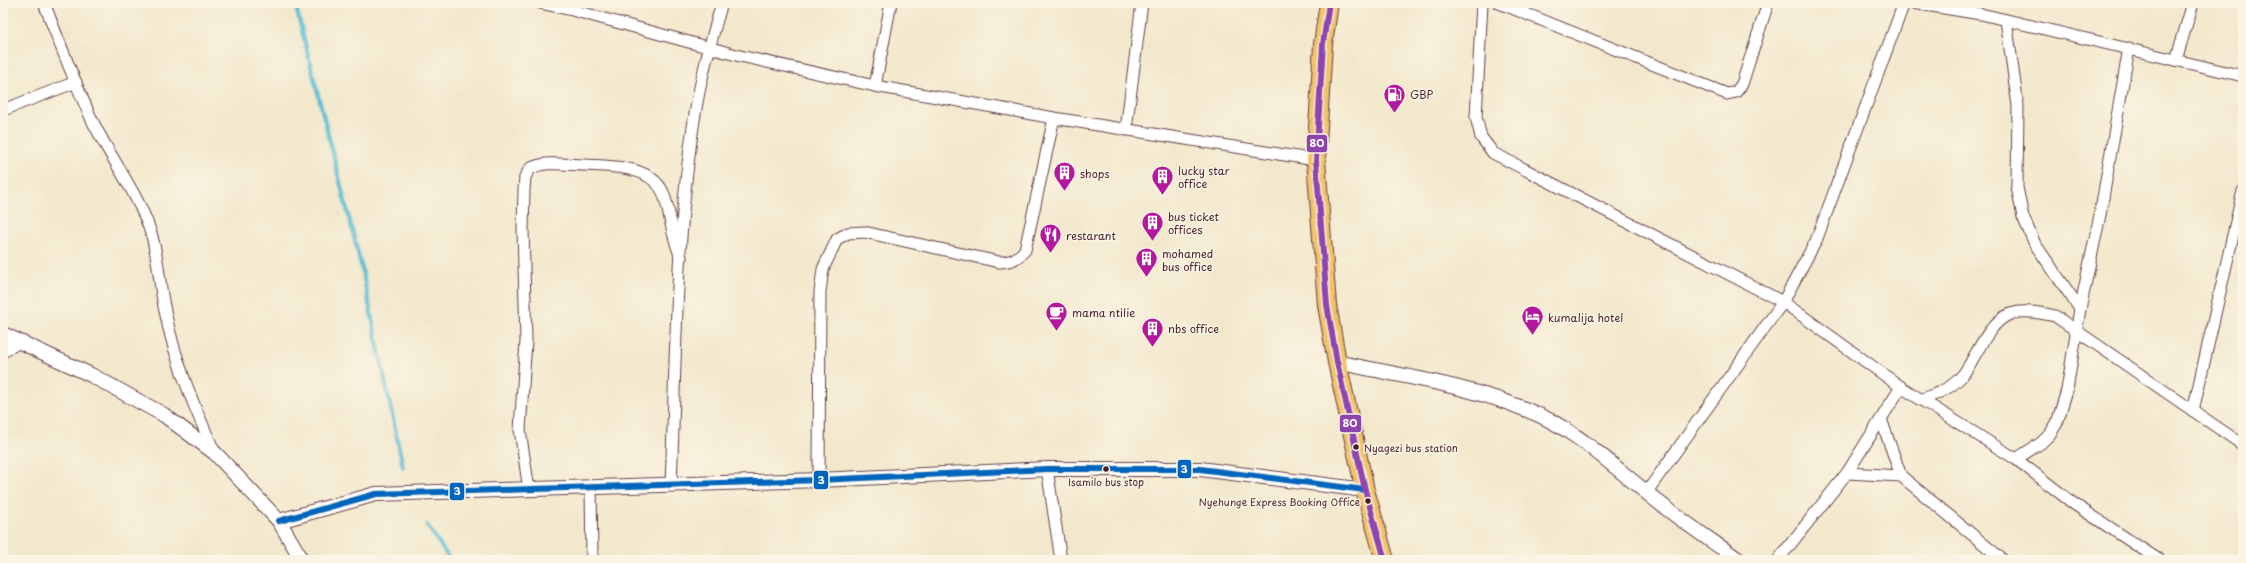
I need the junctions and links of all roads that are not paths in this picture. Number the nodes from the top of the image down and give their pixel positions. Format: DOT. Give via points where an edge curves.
graph roads {
  1 [pos="44,3"];
  2 [pos="540,3"];
  3 [pos="722,3"];
  4 [pos="891,3"];
  5 [pos="1142,3"];
  6 [pos="1329,3"];
  7 [pos="1482,3"];
  8 [pos="1499,3"];
  9 [pos="1768,3"];
  10 [pos="1904,3"];
  11 [pos="1912,3"];
  12 [pos="2193,3"];
  13 [pos="573,6"];
  14 [pos="2006,20"];
  15 [pos="709,47"];
  16 [pos="2129,48"];
  17 [pos="2176,60"];
  18 [pos="2243,76"];
  19 [pos="76,82"];
  20 [pos="875,86"];
  21 [pos="3,110"];
  22 [pos="1054,118"];
  23 [pos="1126,130"];
  24 [pos="1316,160"];
  25 [pos="2243,191"];
  26 [pos="681,257"];
  27 [pos="1783,302"];
  28 [pos="2080,309"];
  29 [pos="2078,331"];
  30 [pos="3,334"];
  31 [pos="19,342"];
  32 [pos="3,352"];
  33 [pos="1337,362"];
  34 [pos="1901,387"];
  35 [pos="1920,400"];
  36 [pos="2193,411"];
  37 [pos="1881,419"];
  38 [pos="2243,445"];
  39 [pos="215,453"];
  40 [pos="2016,459"];
  41 [pos="1047,469"];
  42 [pos="1847,473"];
  43 [pos="1901,476"];
  44 [pos="819,480"];
  45 [pos="671,485"];
  46 [pos="591,488"];
  47 [pos="529,490"];
  48 [pos="1365,490"];
  49 [pos="1646,493"];
  50 [pos="279,521"];
  51 [pos="302,560"];
  52 [pos="592,560"];
  53 [pos="1061,560"];
  54 [pos="1385,560"];
  55 [pos="1739,560"];
  56 [pos="1778,560"];
  57 [pos="2003,560"];
  58 [pos="2160,560"];
  1 -- 19 [label="street"];
  2 -- 13 [label="street"];
  3 -- 15 [label="street"];
  4 -- 20 [label="street"];
  5 -- 23 [label="street"];
  6 -- 24 [label="highway" via="1323,44"];
  7 -- 27 [label="street" via="1476,117 1481,137 1493,153"];
  8 -- 9 [label="street" via="1728,94 1736,92 1742,84"];
  10 -- 27 [label="street" via="1816,241"];
  11 -- 14 [label="street"];
  12 -- 17 [label="street"];
  13 -- 15 [label="street"];
  14 -- 16 [label="street"];
  14 -- 28 [label="street" via="2018,106 2017,187 2022,217 2035,244"];
  15 -- 20 [label="street"];
  15 -- 26 [label="street" via="695,114"];
  16 -- 17 [label="street"];
  16 -- 28 [label="street" via="2100,215"];
  17 -- 18 [label="street"];
  19 -- 21 [label="street"];
  19 -- 39 [label="street" via="92,119 140,204 159,267 164,310 176,359"];
  20 -- 22 [label="street"];
  22 -- 23 [label="street"];
  22 -- 44 [label="street" via="1025,250 1018,258 1009,262 999,262 864,232 848,233 836,239 822,269 820,292"];
  23 -- 24 [label="street"];
  24 -- 33 [label="highway" via="1327,305"];
  25 -- 36 [label="street"];
  26 -- 45 [label="street"];
  26 -- 47 [label="street" via="670,228 665,197 655,181 631,169 617,166 543,164 530,169 526,177 524,198 526,341 520,430"];
  27 -- 34 [label="street"];
  27 -- 49 [label="street"];
  28 -- 29 [label="street"];
  29 -- 35 [label="street" via="2055,316 2042,313 2027,311 2003,317 1988,333 1960,378 1937,394"];
  29 -- 36 [label="street"];
  29 -- 40 [label="street" via="2067,390 2057,423 2041,443"];
  30 -- 31 [label="street"];
  31 -- 32 [label="street"];
  31 -- 39 [label="street" via="91,375 164,415"];
  33 -- 48 [label="highway"];
  33 -- 49 [label="street" via="1483,394 1528,410 1567,430 1599,451"];
  34 -- 35 [label="street"];
  34 -- 37 [label="street"];
  35 -- 40 [label="street"];
  36 -- 38 [label="street"];
  37 -- 42 [label="street"];
  37 -- 43 [label="street"];
  39 -- 50 [label="street"];
  40 -- 58 [label="street" via="2074,504"];
  41 -- 44 [label="street"];
  41 -- 48 [label="street" via="1200,469"];
  41 -- 53 [label="street"];
  42 -- 43 [label="street"];
  42 -- 56 [label="street"];
  43 -- 57 [label="street"];
  44 -- 45 [label="street"];
  45 -- 46 [label="street"];
  46 -- 47 [label="street"];
  46 -- 52 [label="street"];
  47 -- 50 [label="street" via="376,494"];
  48 -- 54 [label="highway"];
  49 -- 55 [label="street"];
  50 -- 51 [label="street"];
}
